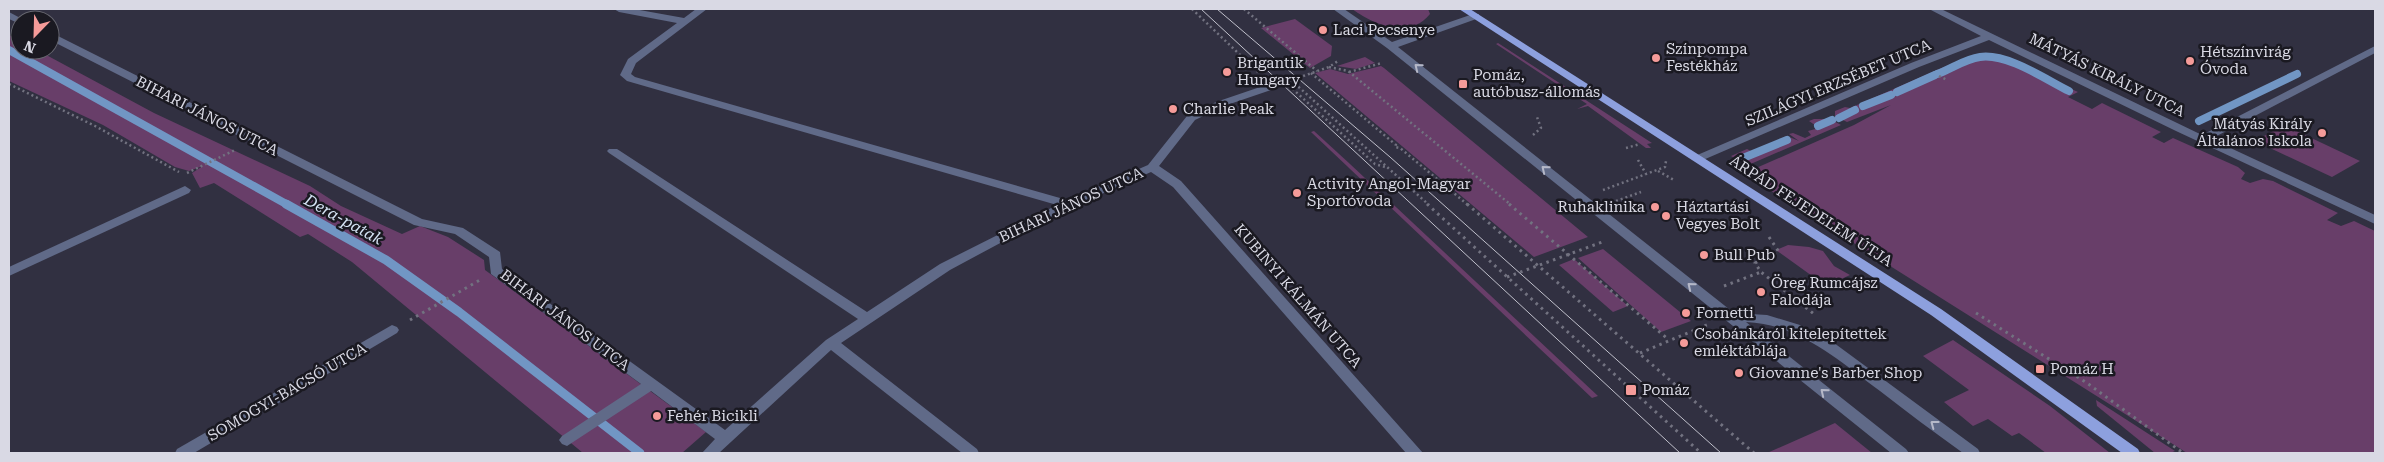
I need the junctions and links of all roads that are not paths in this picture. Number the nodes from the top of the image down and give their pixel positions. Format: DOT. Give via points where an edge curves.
graph roads {
  1 [pos="619,9"];
  2 [pos="702,9"];
  3 [pos="1338,9"];
  4 [pos="1464,9"];
  5 [pos="1934,9"];
  6 [pos="1476,16"];
  7 [pos="685,21"];
  8 [pos="1989,36"];
  9 [pos="60,41"];
  10 [pos="1391,46"];
  11 [pos="2375,49"];
  12 [pos="1270,87"];
  13 [pos="2202,139"];
  14 [pos="613,151"];
  15 [pos="1699,158"];
  16 [pos="1152,167"];
  17 [pos="185,190"];
  18 [pos="1068,204"];
  19 [pos="2375,220"];
  20 [pos="9,272"];
  21 [pos="1729,317"];
  22 [pos="868,319"];
  23 [pos="392,330"];
  24 [pos="831,343"];
  25 [pos="651,384"];
  26 [pos="725,438"];
  27 [pos="567,440"];
  28 [pos="182,453"];
  29 [pos="708,453"];
  30 [pos="972,453"];
  31 [pos="1415,453"];
  32 [pos="1901,453"];
  33 [pos="1973,453"];
  34 [pos="2133,453"];
  1 -- 7 [label="street"];
  2 -- 7 [label="street"];
  3 -- 10 [label="street"];
  4 -- 6 [label="main road, ÁRPÁD FEJEDELEM ÚTJA"];
  5 -- 8 [label="street, MÁTYÁS KIRÁLY UTCA"];
  6 -- 10 [label="street"];
  6 -- 15 [label="main road, ÁRPÁD FEJEDELEM ÚTJA"];
  7 -- 18 [label="street" via="632,61 625,75"];
  8 -- 13 [label="street, MÁTYÁS KIRÁLY UTCA"];
  8 -- 15 [label="street, SZILÁGYI ERZSÉBET UTCA"];
  9 -- 25 [label="street, BIHARI JÁNOS UTCA" via="418,222 459,232 495,255 496,271"];
  21 -- 10 [label="street, one-way"];
  11 -- 13 [label="street"];
  12 -- 16 [label="street, BIHARI JÁNOS UTCA" via="1191,118"];
  13 -- 19 [label="street, MÁTYÁS KIRÁLY UTCA"];
  14 -- 22 [label="street"];
  15 -- 34 [label="main road, ÁRPÁD FEJEDELEM ÚTJA" via="1936,312"];
  16 -- 18 [label="street, BIHARI JÁNOS UTCA"];
  16 -- 31 [label="street, KUBINYI KÁLMÁN UTCA" via="1177,184"];
  17 -- 20 [label="street"];
  18 -- 22 [label="street, BIHARI JÁNOS UTCA" via="945,267"];
  32 -- 21 [label="street, one-way"];
  33 -- 21 [label="street, one-way" via="1825,343 1795,328 1762,318"];
  22 -- 24 [label="street, BIHARI JÁNOS UTCA"];
  23 -- 28 [label="street, SOMOGYI-BACSÓ UTCA"];
  24 -- 26 [label="street, BIHARI JÁNOS UTCA"];
  24 -- 30 [label="street"];
  25 -- 26 [label="street, BIHARI JÁNOS UTCA"];
  25 -- 27 [label="street"];
  26 -- 29 [label="street"];
}
